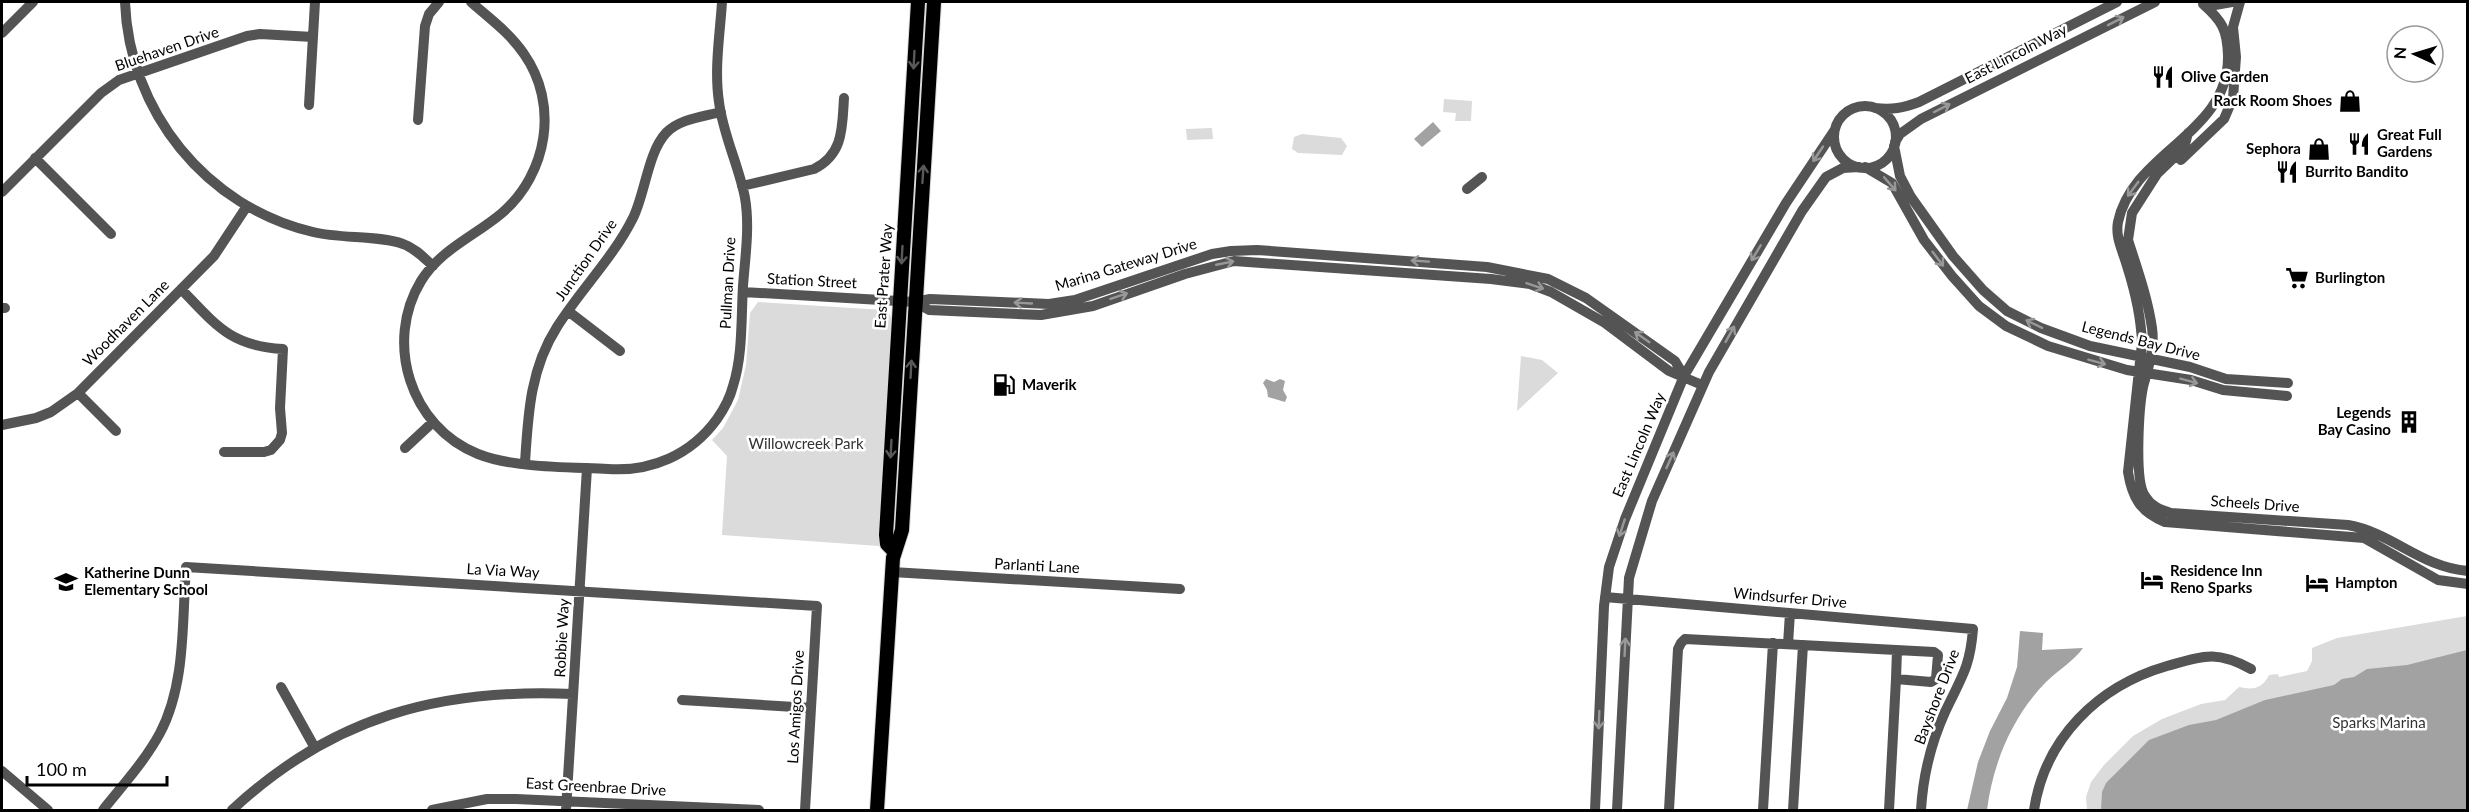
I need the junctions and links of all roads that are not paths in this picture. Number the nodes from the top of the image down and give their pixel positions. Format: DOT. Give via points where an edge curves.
graph roads {
  1 [pos="33,2"];
  2 [pos="125,2"];
  3 [pos="315,2"];
  4 [pos="439,2"];
  5 [pos="471,2"];
  6 [pos="712,2"];
  7 [pos="722,2"];
  8 [pos="918,2"];
  9 [pos="934,2"];
  10 [pos="2117,2"];
  11 [pos="2155,2"];
  12 [pos="2232,2"];
  13 [pos="2240,2"];
  14 [pos="2200,3"];
  15 [pos="2,33"];
  16 [pos="313,38"];
  17 [pos="138,74"];
  18 [pos="844,98"];
  19 [pos="309,105"];
  20 [pos="1875,108"];
  21 [pos="720,112"];
  22 [pos="418,120"];
  23 [pos="1834,131"];
  24 [pos="2188,132"];
  25 [pos="1895,144"];
  26 [pos="35,158"];
  27 [pos="1862,167"];
  28 [pos="1482,177"];
  29 [pos="742,186"];
  30 [pos="1467,189"];
  31 [pos="2147,190"];
  32 [pos="2,192"];
  33 [pos="247,206"];
  34 [pos="2127,211"];
  35 [pos="111,234"];
  36 [pos="433,266"];
  37 [pos="181,289"];
  38 [pos="742,292"];
  39 [pos="899,302"];
  40 [pos="915,302"];
  41 [pos="568,310"];
  42 [pos="620,351"];
  43 [pos="2146,358"];
  44 [pos="2142,372"];
  45 [pos="1684,376"];
  46 [pos="2288,383"];
  47 [pos="1702,385"];
  48 [pos="78,393"];
  49 [pos="2287,396"];
  50 [pos="433,422"];
  51 [pos="2,425"];
  52 [pos="116,431"];
  53 [pos="405,448"];
  54 [pos="224,452"];
  55 [pos="525,463"];
  56 [pos="587,468"];
  57 [pos="2276,526"];
  58 [pos="894,551"];
  59 [pos="2468,571"];
  60 [pos="892,572"];
  61 [pos="2468,584"];
  62 [pos="1180,589"];
  63 [pos="580,591"];
  64 [pos="1605,597"];
  65 [pos="1627,598"];
  66 [pos="818,606"];
  67 [pos="1790,613"];
  68 [pos="1973,629"];
  69 [pos="1773,644"];
  70 [pos="1788,644"];
  71 [pos="1803,645"];
  72 [pos="1897,650"];
  73 [pos="2251,669"];
  74 [pos="1896,680"];
  75 [pos="281,687"];
  76 [pos="573,694"];
  77 [pos="682,700"];
  78 [pos="811,708"];
  79 [pos="315,748"];
  80 [pos="3,776"];
  81 [pos="566,805"];
  82 [pos="48,810"];
  83 [pos="103,810"];
  84 [pos="232,810"];
  85 [pos="432,810"];
  86 [pos="759,810"];
  87 [pos="805,810"];
  88 [pos="877,810"];
  89 [pos="1595,810"];
  90 [pos="1617,810"];
  91 [pos="1670,810"];
  92 [pos="1763,810"];
  93 [pos="1793,810"];
  94 [pos="1888,810"];
  95 [pos="1920,810"];
  96 [pos="2034,810"];
  1 -- 15 [label="street"];
  2 -- 17 [label="street"];
  3 -- 16 [label="street"];
  4 -- 22 [label="street" via="425,26"];
  5 -- 36 [label="street, Pullman Drive" via="514,40 533,69 543,99 544,138 531,177 513,203"];
  6 -- 7 [label="street"];
  7 -- 21 [label="street, Pullman Drive" via="717,85"];
  8 -- 39 [label="main road, East Prater Way, one-way"];
  40 -- 9 [label="main road, East Prater Way, one-way"];
  10 -- 20 [label="street, East Lincoln Way" via="1919,102 1903,108"];
  25 -- 11 [label="street, East Lincoln Way, one-way" via="1900,134 1921,119"];
  12 -- 14 [label="street"];
  13 -- 31 [label="street" via="2233,27 2236,81 2224,119"];
  14 -- 24 [label="street" via="2222,22 2227,79 2213,108"];
  16 -- 17 [label="street, Bluehaven Drive" via="247,36"];
  16 -- 19 [label="street"];
  17 -- 26 [label="street, Bluehaven Drive" via="109,86"];
  17 -- 33 [label="street" via="158,118 183,153 207,177"];
  18 -- 29 [label="street" via="840,142 830,158 814,169"];
  20 -- 23 [label="street" via="1852,109 1842,116"];
  20 -- 25 [label="street" via="1891,121"];
  21 -- 29 [label="street, Pullman Drive"];
  21 -- 41 [label="street, Junction Drive" via="681,122 664,134 625,234"];
  23 -- 27 [label="street" via="1839,153 1847,162"];
  23 -- 45 [label="street, East Lincoln Way, one-way" via="1786,203"];
  24 -- 31 [label="street" via="2184,148 2157,174"];
  24 -- 34 [label="street, one-way" via="2129,194"];
  25 -- 27 [label="street" via="1881,162"];
  43 -- 25 [label="street, Legends Bay Drive, one-way" via="2090,346 2007,311 1953,256 1911,197 1900,177"];
  26 -- 32 [label="street, Bluehaven Drive"];
  26 -- 35 [label="street"];
  27 -- 44 [label="street, Legends Bay Drive, one-way" via="1892,183 1924,240 1978,306 2006,326 2048,346"];
  47 -- 27 [label="street, one-way" via="1802,211 1826,177 1843,168"];
  28 -- 30 [label="street"];
  29 -- 38 [label="street, Pullman Drive" via="747,218"];
  31 -- 34 [label="street"];
  33 -- 36 [label="street" via="313,232 405,245"];
  33 -- 37 [label="street, Woodhaven Lane" via="224,244"];
  34 -- 43 [label="street" via="2117,224 2118,239 2141,323"];
  36 -- 50 [label="street, Pullman Drive" via="414,295 406,319 404,344 414,392"];
  37 -- 48 [label="street, Woodhaven Lane"];
  37 -- 54 [label="street" via="233,338 258,347 284,349 282,433 276,446 264,452"];
  38 -- 39 [label="street, Station Street"];
  38 -- 56 [label="street, Pullman Drive" via="734,386 708,430 684,451 654,465 621,470"];
  39 -- 40 [label="street, Station Street"];
  39 -- 58 [label="main road, East Prater Way, one-way" via="886,535"];
  40 -- 45 [label="street, Marina Gateway Drive" via="929,310 1041,315 1093,306 1234,261 1491,279 1530,284 1551,292 1605,323 1669,371"];
  58 -- 40 [label="main road, East Prater Way, one-way" via="902,530"];
  41 -- 42 [label="street"];
  41 -- 55 [label="street, Junction Drive" via="547,344 532,387"];
  43 -- 44 [label="street"];
  43 -- 46 [label="street, Legends Bay Drive" via="2226,379"];
  44 -- 49 [label="street, Legends Bay Drive, one-way" via="2223,390"];
  44 -- 57 [label="street, Scheels Drive" via="2139,468 2141,488 2151,504 2171,513"];
  44 -- 57 [label="street" via="2128,472 2138,506 2165,522"];
  45 -- 47 [label="street, Marina Gateway Drive"];
  45 -- 64 [label="street, East Lincoln Way, one-way" via="1625,519 1609,567"];
  65 -- 47 [label="street, one-way" via="1632,563 1652,501"];
  48 -- 51 [label="street, Woodhaven Lane" via="51,412"];
  48 -- 52 [label="street"];
  50 -- 53 [label="street"];
  50 -- 55 [label="street, Pullman Drive" via="477,454"];
  55 -- 56 [label="street, Pullman Drive"];
  56 -- 63 [label="street, Robbie Way"];
  57 -- 59 [label="street, Scheels Drive" via="2359,527 2433,564"];
  57 -- 61 [label="street" via="2364,538 2438,580"];
  58 -- 60 [label="main road, East Prater Way"];
  60 -- 62 [label="street, Parlanti Lane"];
  60 -- 88 [label="main road, East Prater Way"];
  63 -- 66 [label="street, La Via Way"];
  63 -- 76 [label="street, Robbie Way"];
  63 -- 83 [label="street, La Via Way" via="186,567 178,677 168,716 150,750"];
  64 -- 65 [label="street, Windsurfer Drive"];
  64 -- 89 [label="street, East Lincoln Way, one-way"];
  65 -- 67 [label="street, Windsurfer Drive"];
  90 -- 65 [label="street, one-way"];
  66 -- 78 [label="street, Los Amigos Drive"];
  67 -- 68 [label="street, Windsurfer Drive"];
  67 -- 70 [label="street"];
  68 -- 95 [label="street, Bayshore Drive" via="1970,659 1931,752"];
  69 -- 70 [label="street"];
  69 -- 91 [label="street" via="1692,639 1681,643"];
  69 -- 92 [label="street"];
  70 -- 71 [label="street"];
  71 -- 72 [label="street"];
  71 -- 93 [label="street"];
  72 -- 74 [label="street"];
  72 -- 74 [label="street" via="1934,652 1938,664 1936,679 1931,682"];
  73 -- 96 [label="street" via="2228,657 2202,657 2140,675 2108,693 2078,717 2056,747"];
  74 -- 94 [label="street"];
  75 -- 79 [label="street"];
  76 -- 79 [label="street" via="502,693 435,702 379,718"];
  76 -- 81 [label="street, Robbie Way"];
  77 -- 78 [label="street"];
  78 -- 87 [label="street, Los Amigos Drive"];
  79 -- 84 [label="street" via="272,776"];
  80 -- 82 [label="street"];
  81 -- 85 [label="street, East Greenbrae Drive" via="487,799"];
  81 -- 86 [label="street, East Greenbrae Drive"];
}
